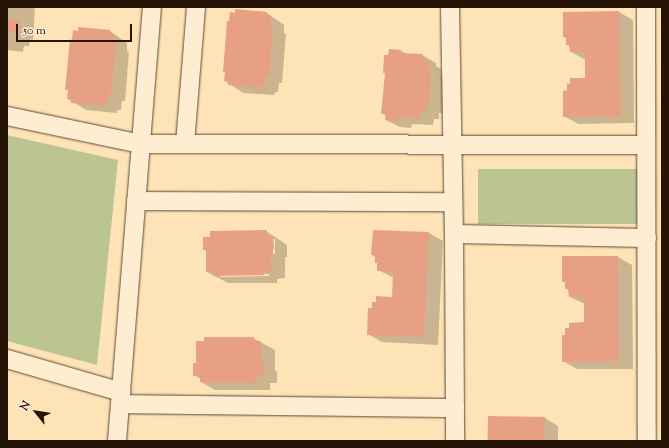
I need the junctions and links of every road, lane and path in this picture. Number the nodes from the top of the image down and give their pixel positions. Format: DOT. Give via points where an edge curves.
graph roads {
  1 [pos="152,7"];
  2 [pos="196,7"];
  3 [pos="450,7"];
  4 [pos="646,7"];
  5 [pos="7,116"];
  6 [pos="141,144"];
  7 [pos="185,144"];
  8 [pos="646,145"];
  9 [pos="452,146"];
  10 [pos="136,201"];
  11 [pos="452,202"];
  12 [pos="454,234"];
  13 [pos="647,238"];
  14 [pos="654,275"];
  15 [pos="7,359"];
  16 [pos="120,398"];
  17 [pos="455,408"];
  18 [pos="117,441"];
  19 [pos="455,441"];
  20 [pos="647,441"];
  1 -- 6 [label="street"];
  2 -- 7 [label="street"];
  3 -- 9 [label="street"];
  4 -- 8 [label="street"];
  5 -- 6 [label="street"];
  6 -- 7 [label="street"];
  6 -- 10 [label="street"];
  7 -- 9 [label="street"];
  8 -- 9 [label="street"];
  8 -- 13 [label="street"];
  9 -- 11 [label="street"];
  10 -- 11 [label="street"];
  10 -- 16 [label="street"];
  11 -- 12 [label="street"];
  12 -- 13 [label="street"];
  12 -- 17 [label="street"];
  13 -- 14 [label="street"];
  14 -- 20 [label="street"];
  15 -- 16 [label="street"];
  16 -- 17 [label="street"];
  16 -- 18 [label="street"];
  17 -- 19 [label="street"];
}
